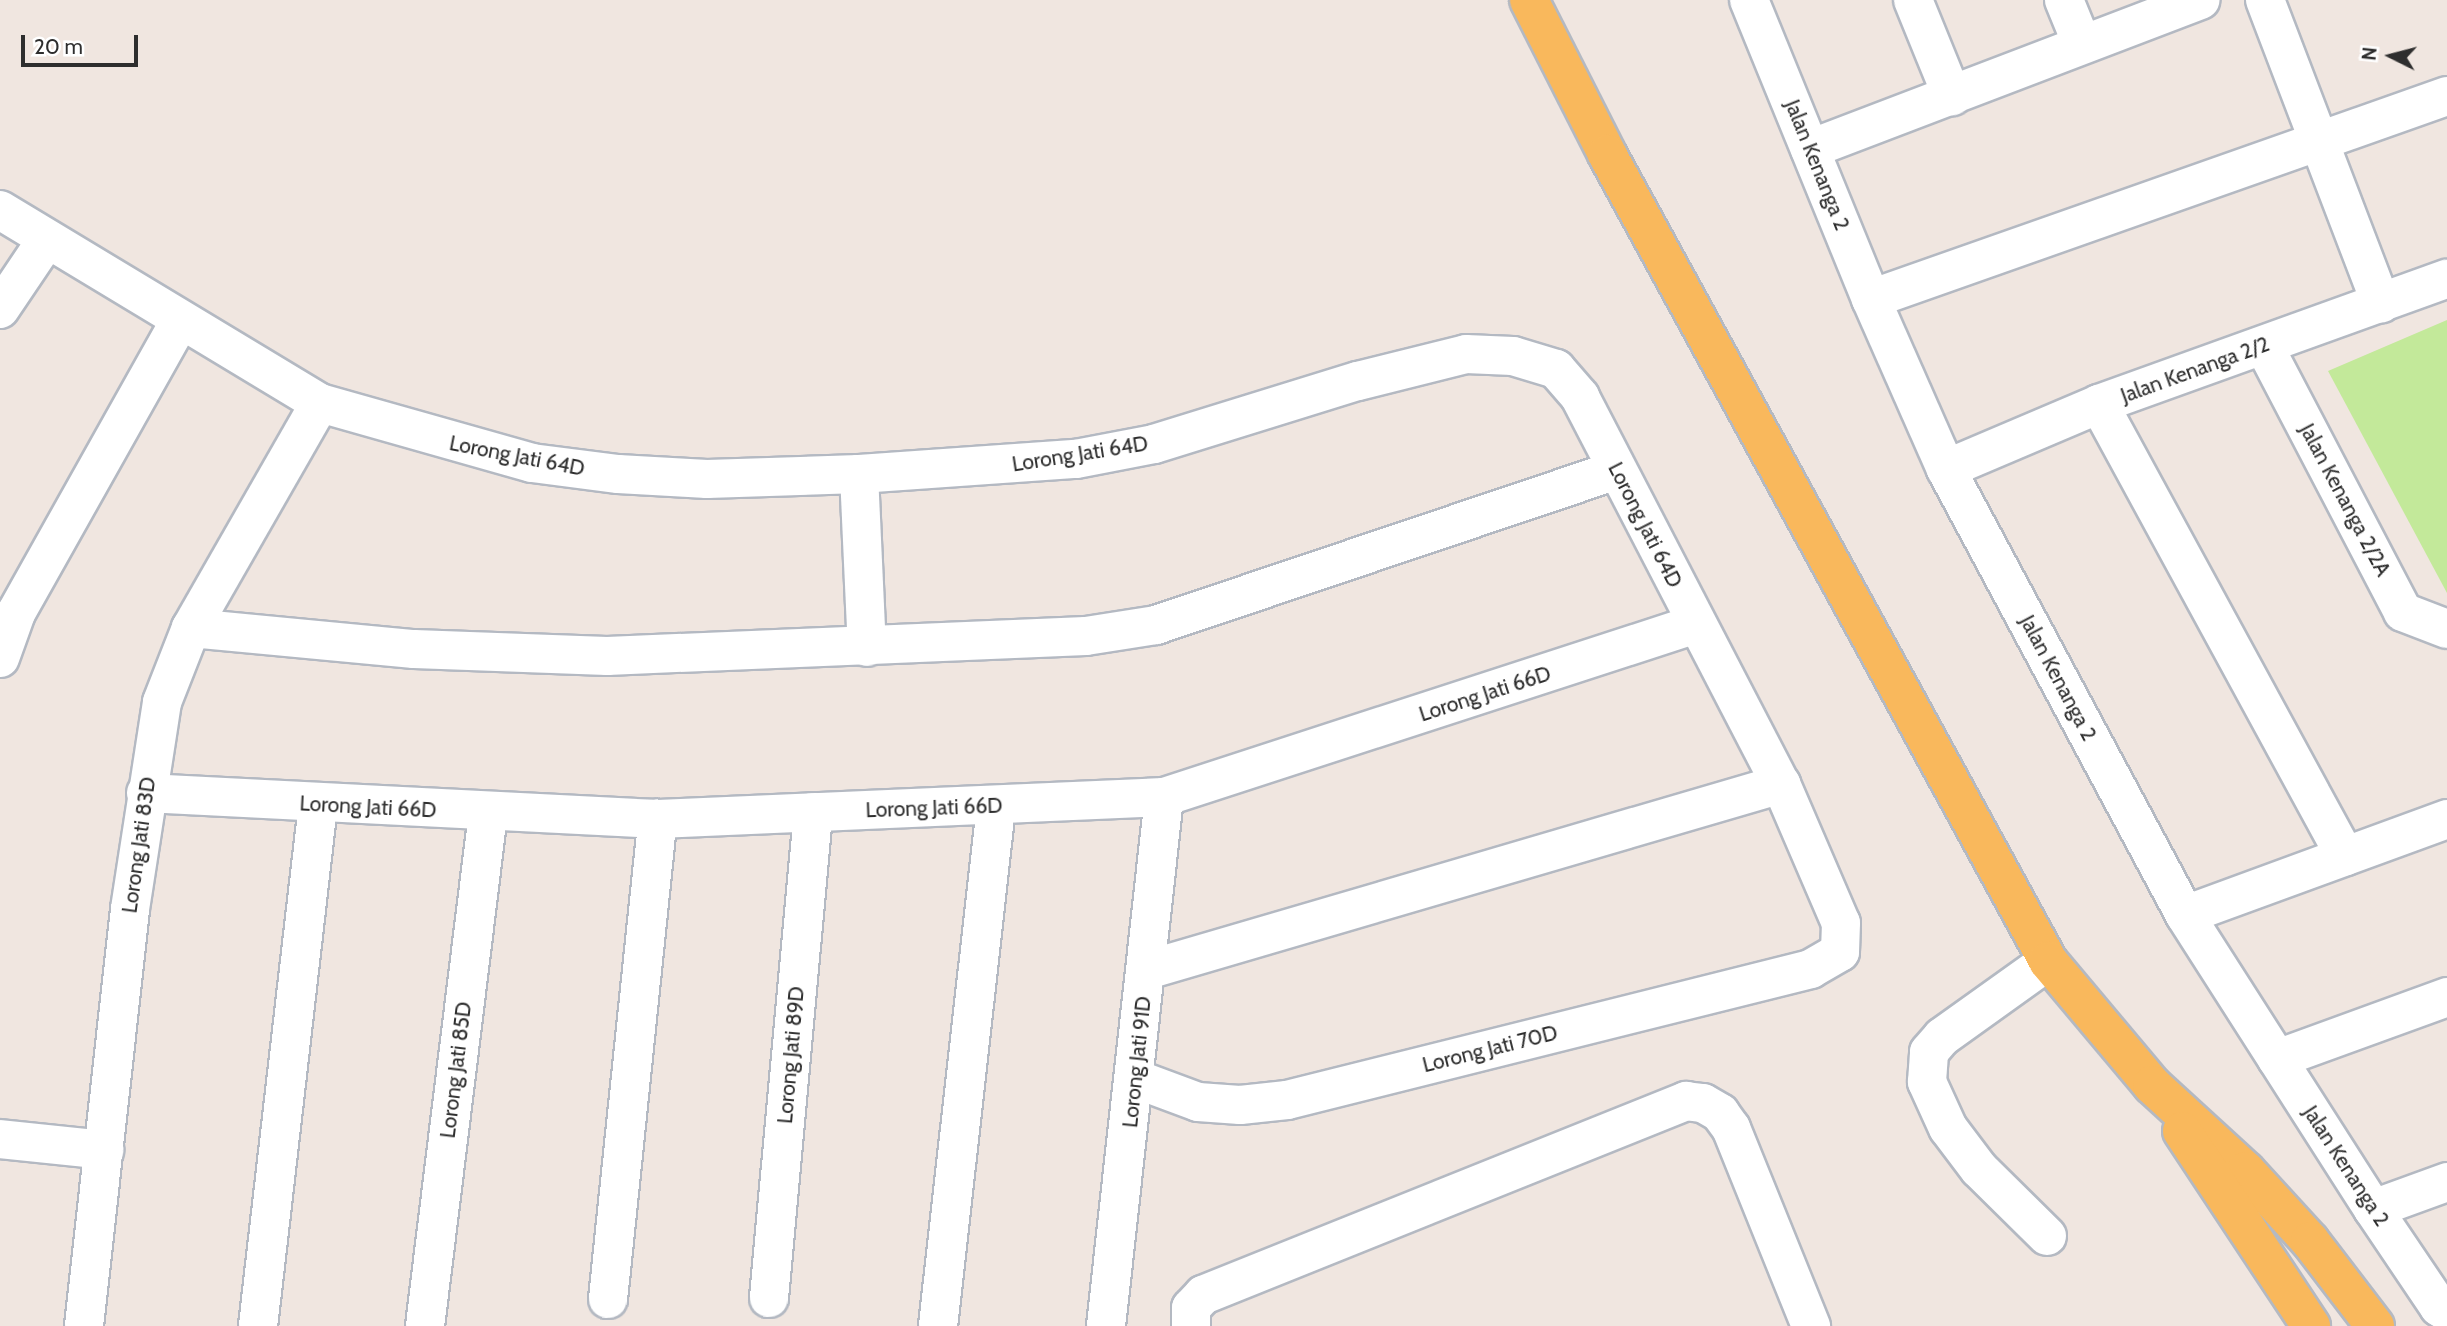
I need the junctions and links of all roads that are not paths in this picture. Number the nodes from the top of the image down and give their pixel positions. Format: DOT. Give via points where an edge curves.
graph roads {
  1 [pos="1529,0"];
  2 [pos="1749,0"];
  3 [pos="1913,0"];
  4 [pos="2064,0"];
  5 [pos="2265,0"];
  6 [pos="2196,1"];
  7 [pos="2082,44"];
  8 [pos="1952,96"];
  9 [pos="2447,96"];
  10 [pos="2318,142"];
  11 [pos="1810,149"];
  12 [pos="0,210"];
  13 [pos="47,239"];
  14 [pos="2447,279"];
  15 [pos="1871,299"];
  16 [pos="2381,304"];
  17 [pos="0,309"];
  18 [pos="180,321"];
  19 [pos="2264,346"];
  20 [pos="320,403"];
  21 [pos="2099,404"];
  22 [pos="1946,469"];
  23 [pos="1617,470"];
  24 [pos="859,474"];
  25 [pos="1696,624"];
  26 [pos="191,628"];
  27 [pos="2447,629"];
  28 [pos="867,647"];
  29 [pos="0,658"];
  30 [pos="1781,784"];
  31 [pos="146,793"];
  32 [pos="1164,797"];
  33 [pos="318,805"];
  34 [pos="996,807"];
  35 [pos="813,812"];
  36 [pos="488,814"];
  37 [pos="658,819"];
  38 [pos="2447,819"];
  39 [pos="2345,856"];
  40 [pos="2185,915"];
  41 [pos="1840,952"];
  42 [pos="2048,961"];
  43 [pos="1147,970"];
  44 [pos="2447,998"];
  45 [pos="2277,1059"];
  46 [pos="1136,1079"];
  47 [pos="2152,1086"];
  48 [pos="0,1139"];
  49 [pos="104,1150"];
  50 [pos="2447,1182"];
  51 [pos="2373,1209"];
  52 [pos="2047,1236"];
  53 [pos="769,1298"];
  54 [pos="608,1299"];
  55 [pos="2447,1312"];
  56 [pos="84,1326"];
  57 [pos="258,1326"];
  58 [pos="425,1326"];
  59 [pos="939,1326"];
  60 [pos="1106,1326"];
  61 [pos="1191,1326"];
  62 [pos="1811,1326"];
  63 [pos="2311,1326"];
  64 [pos="2375,1326"];
  1 -- 42 [label="main road" via="1607,154"];
  2 -- 11 [label="street, Jalan Kenanga 2"];
  3 -- 8 [label="street"];
  4 -- 7 [label="street"];
  5 -- 10 [label="street"];
  6 -- 7 [label="street"];
  7 -- 8 [label="street"];
  8 -- 11 [label="street"];
  9 -- 10 [label="street"];
  10 -- 15 [label="street"];
  10 -- 16 [label="street"];
  11 -- 15 [label="street, Jalan Kenanga 2"];
  12 -- 13 [label="street, Lorong Jati 64D"];
  13 -- 17 [label="street"];
  13 -- 18 [label="street, Lorong Jati 64D"];
  14 -- 16 [label="street, Jalan Kenanga 2/2"];
  15 -- 22 [label="street, Jalan Kenanga 2"];
  16 -- 19 [label="street, Jalan Kenanga 2/2"];
  18 -- 20 [label="street, Lorong Jati 64D"];
  18 -- 29 [label="street" via="16,613"];
  19 -- 21 [label="street, Jalan Kenanga 2/2"];
  19 -- 27 [label="street, Jalan Kenanga 2/2A" via="2403,612"];
  20 -- 24 [label="street, Lorong Jati 64D" via="532,463 708,479"];
  20 -- 26 [label="street, Lorong Jati 83D"];
  21 -- 22 [label="street, Jalan Kenanga 2/2"];
  21 -- 39 [label="street"];
  22 -- 40 [label="street, Jalan Kenanga 2"];
  23 -- 24 [label="street, Lorong Jati 64D" via="1580,397 1556,369 1513,356 1466,354 1141,446 1018,465"];
  23 -- 25 [label="street, Lorong Jati 64D"];
  23 -- 28 [label="street" via="1156,625 1086,636"];
  24 -- 28 [label="street"];
  25 -- 30 [label="street, Lorong Jati 64D"];
  25 -- 32 [label="street, Lorong Jati 66D"];
  26 -- 28 [label="street" via="414,649 594,656"];
  26 -- 31 [label="street, Lorong Jati 83D" via="162,702"];
  30 -- 41 [label="street, Lorong Jati 64D" via="1841,923"];
  30 -- 43 [label="street"];
  31 -- 33 [label="street, Lorong Jati 66D"];
  31 -- 49 [label="street, Lorong Jati 83D"];
  32 -- 34 [label="street, Lorong Jati 66D"];
  32 -- 43 [label="street, Lorong Jati 91D"];
  33 -- 36 [label="street, Lorong Jati 66D"];
  33 -- 57 [label="street"];
  34 -- 35 [label="street, Lorong Jati 66D"];
  34 -- 59 [label="street"];
  35 -- 37 [label="street, Lorong Jati 66D"];
  35 -- 53 [label="street, Lorong Jati 89D"];
  36 -- 37 [label="street, Lorong Jati 66D"];
  36 -- 58 [label="street, Lorong Jati 85D"];
  37 -- 54 [label="street"];
  38 -- 39 [label="street"];
  39 -- 40 [label="street"];
  40 -- 45 [label="street, Jalan Kenanga 2"];
  41 -- 46 [label="street, Lorong Jati 70D" via="1811,969 1287,1100 1240,1105 1198,1101"];
  42 -- 47 [label="main road"];
  42 -- 52 [label="street" via="1941,1037 1929,1052 1927,1082 1948,1128 1979,1169"];
  43 -- 46 [label="street, Lorong Jati 91D"];
  44 -- 45 [label="street"];
  45 -- 51 [label="street, Jalan Kenanga 2"];
  46 -- 60 [label="street, Lorong Jati 91D"];
  47 -- 63 [label="main road"];
  47 -- 64 [label="main road" via="2246,1171 2301,1231"];
  48 -- 49 [label="street"];
  49 -- 56 [label="street, Lorong Jati 83D"];
  50 -- 51 [label="street"];
  51 -- 55 [label="street, Jalan Kenanga 2" via="2439,1307"];
  61 -- 62 [label="street" via="1191,1308 1203,1294 1686,1101 1703,1103 1720,1113 1731,1128"];
}
